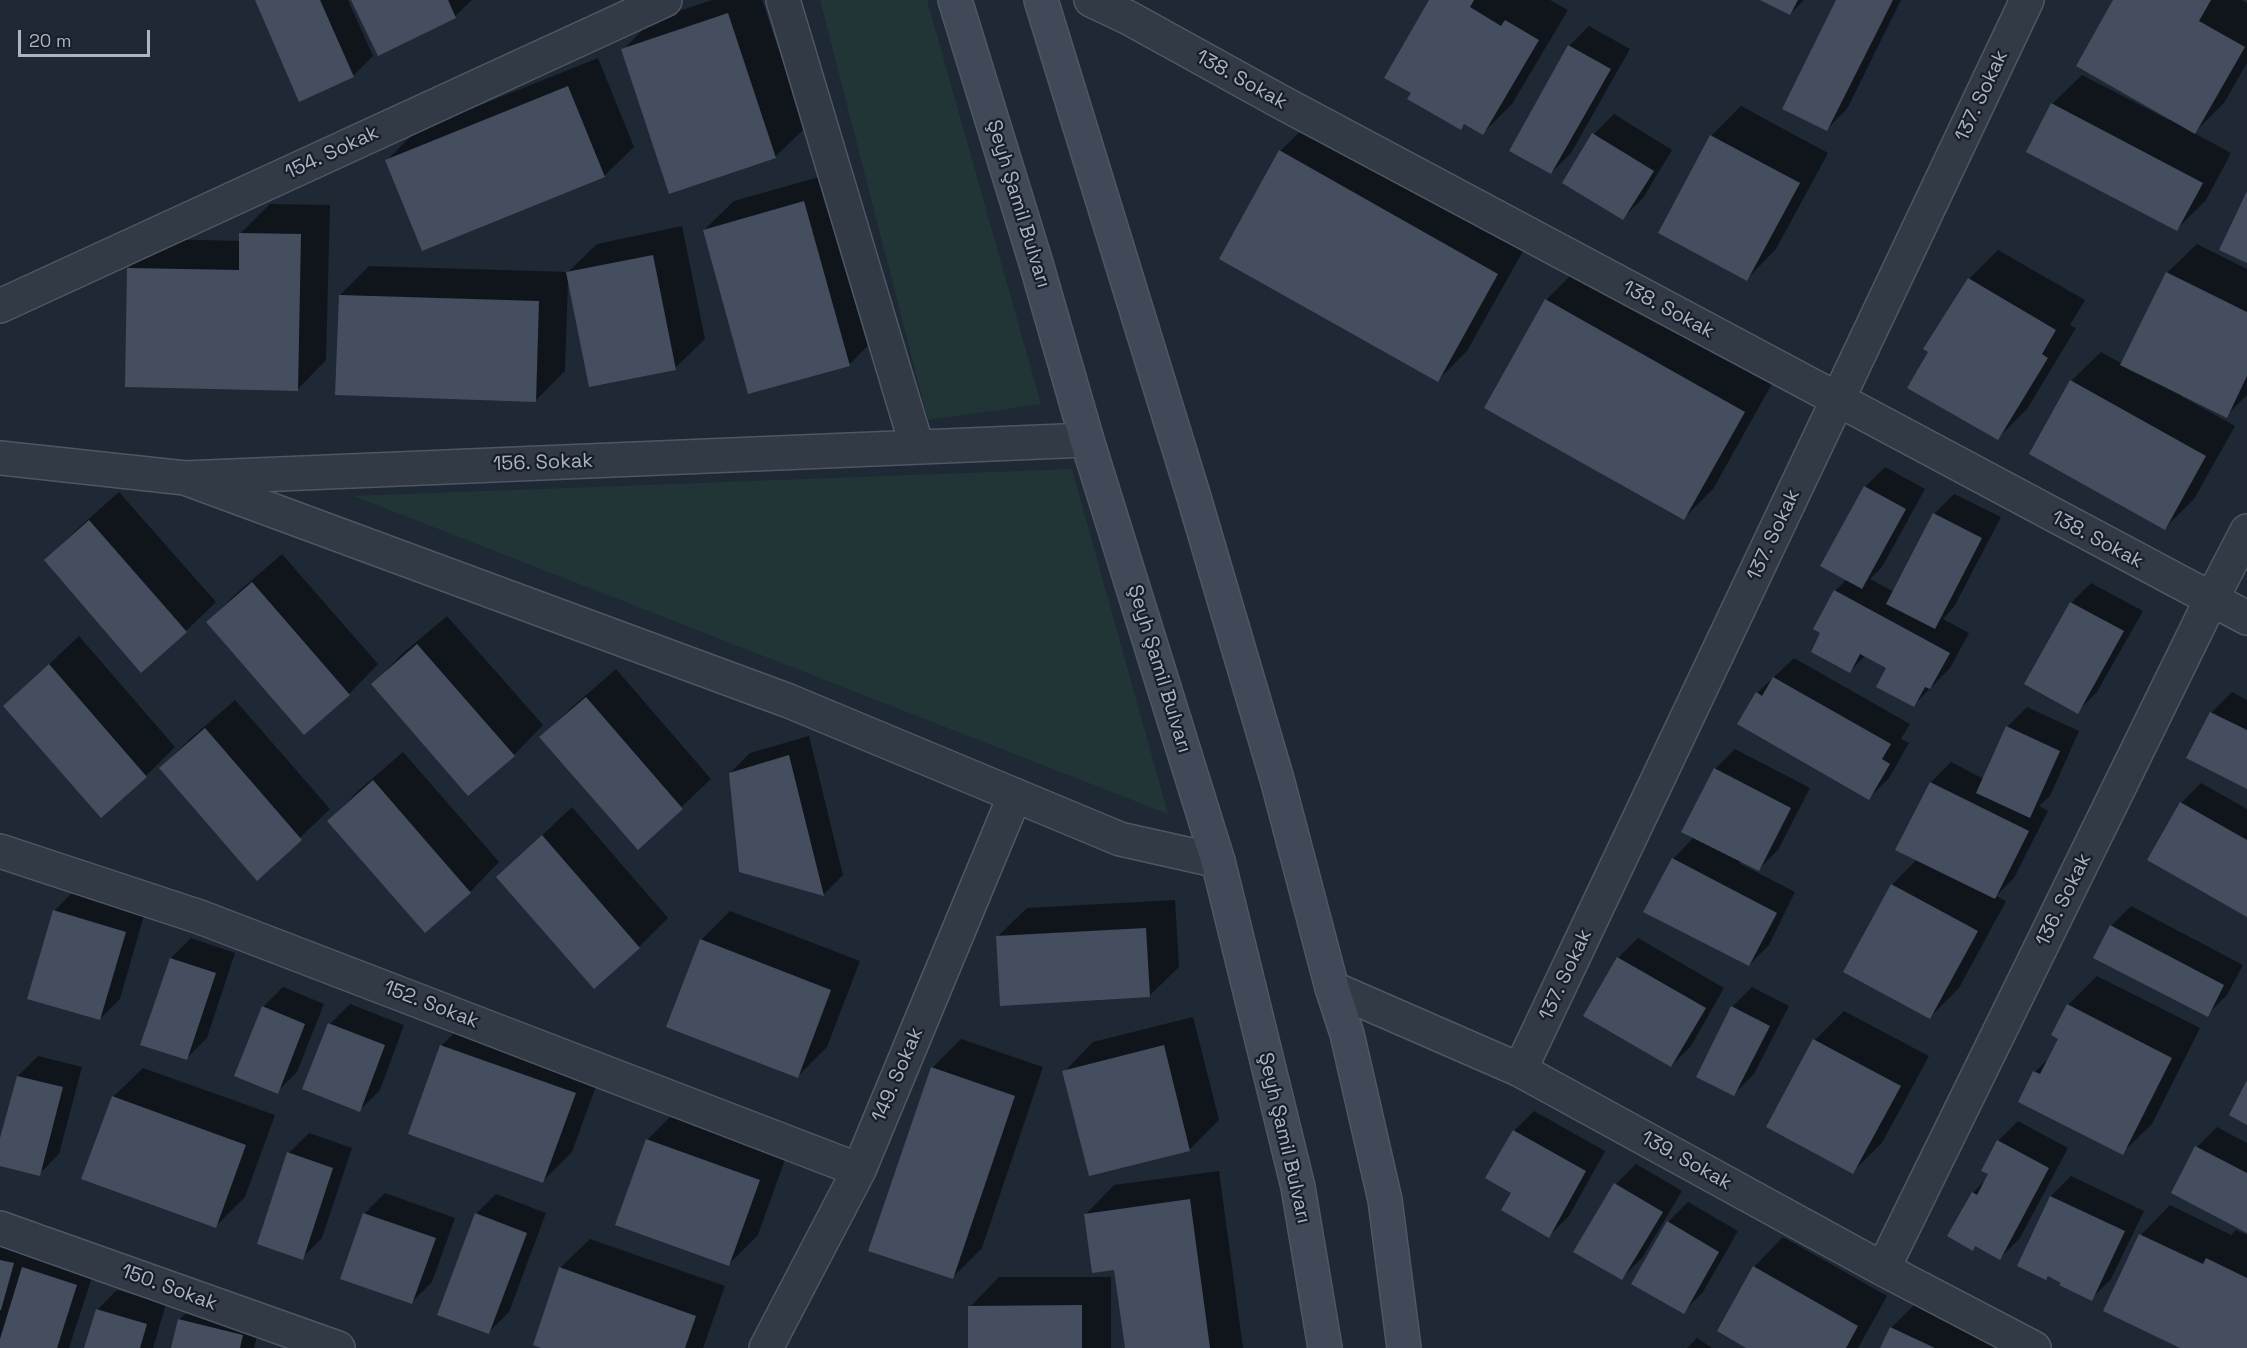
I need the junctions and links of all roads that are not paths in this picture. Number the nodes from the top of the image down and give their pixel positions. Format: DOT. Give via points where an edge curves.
graph roads {
  1 [pos="665,0"];
  2 [pos="783,0"];
  3 [pos="956,0"];
  4 [pos="1041,0"];
  5 [pos="1091,0"];
  6 [pos="2027,0"];
  7 [pos="1134,9"];
  8 [pos="0,306"];
  9 [pos="1838,401"];
  10 [pos="1087,440"];
  11 [pos="917,447"];
  12 [pos="0,458"];
  13 [pos="185,478"];
  14 [pos="2247,531"];
  15 [pos="2211,600"];
  16 [pos="2247,618"];
  17 [pos="1015,795"];
  18 [pos="0,851"];
  19 [pos="1218,861"];
  20 [pos="1332,988"];
  21 [pos="1520,1070"];
  22 [pos="859,1170"];
  23 [pos="0,1228"];
  24 [pos="1883,1269"];
  25 [pos="338,1348"];
  26 [pos="766,1348"];
  27 [pos="1324,1348"];
  28 [pos="1404,1348"];
  29 [pos="2034,1348"];
  1 -- 8 [label="street, 154. Sokak"];
  2 -- 11 [label="street"];
  3 -- 10 [label="main road, Şeyh Şamil Bulvarı"];
  4 -- 20 [label="main road" via="1277,779"];
  5 -- 7 [label="street, 138. Sokak"];
  6 -- 9 [label="street, 137. Sokak"];
  7 -- 9 [label="street, 138. Sokak" via="1281,102"];
  9 -- 15 [label="street, 138. Sokak"];
  9 -- 21 [label="street, 137. Sokak"];
  10 -- 11 [label="street, 156. Sokak"];
  10 -- 19 [label="main road, Şeyh Şamil Bulvarı"];
  11 -- 13 [label="street, 156. Sokak"];
  12 -- 13 [label="street, 156. Sokak"];
  13 -- 17 [label="street" via="789,701"];
  14 -- 15 [label="street, 136. Sokak"];
  15 -- 16 [label="street, 138. Sokak"];
  15 -- 24 [label="street, 136. Sokak"];
  17 -- 19 [label="street" via="1120,839"];
  17 -- 22 [label="street, 149. Sokak"];
  18 -- 22 [label="street, 152. Sokak" via="200,917"];
  19 -- 27 [label="main road, Şeyh Şamil Bulvarı" via="1298,1188"];
  20 -- 21 [label="street, 139. Sokak"];
  20 -- 28 [label="main road" via="1347,1034 1385,1200"];
  21 -- 24 [label="street, 139. Sokak"];
  22 -- 26 [label="street, 149. Sokak"];
  23 -- 25 [label="street, 150. Sokak"];
  24 -- 29 [label="street, 139. Sokak"];
}
